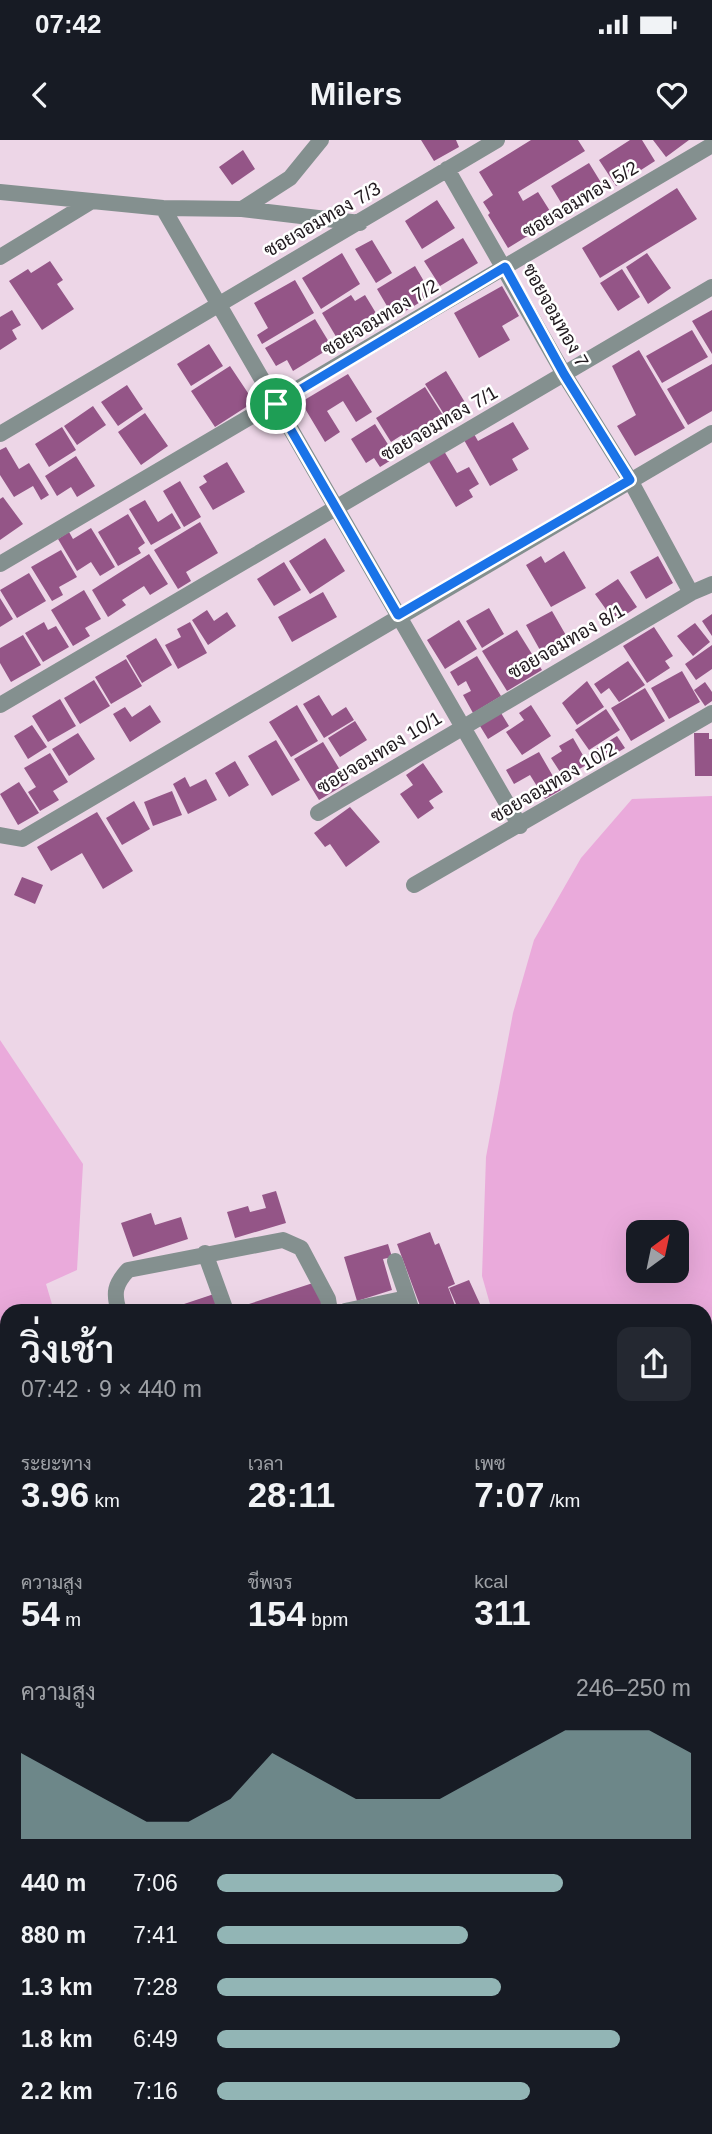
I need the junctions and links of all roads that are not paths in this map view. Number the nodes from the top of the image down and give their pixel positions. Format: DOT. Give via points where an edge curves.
graph roads {
  1 [pos="321,140"];
  2 [pos="497,140"];
  3 [pos="712,145"];
  4 [pos="472,146"];
  5 [pos="447,169"];
  6 [pos="0,192"];
  7 [pos="92,201"];
  8 [pos="163,208"];
  9 [pos="242,209"];
  10 [pos="360,223"];
  11 [pos="0,257"];
  12 [pos="505,267"];
  13 [pos="712,287"];
  14 [pos="218,303"];
  15 [pos="564,374"];
  16 [pos="276,404"];
  17 [pos="712,433"];
  18 [pos="0,434"];
  19 [pos="630,480"];
  20 [pos="336,508"];
  21 [pos="0,564"];
  22 [pos="712,584"];
  23 [pos="691,593"];
  24 [pos="398,615"];
  25 [pos="0,705"];
  26 [pos="712,713"];
  27 [pos="463,726"];
  28 [pos="318,813"];
  29 [pos="520,826"];
  30 [pos="0,835"];
  31 [pos="414,885"];
  32 [pos="205,1253"];
  33 [pos="395,1261"];
  34 [pos="117,1304"];
  35 [pos="223,1304"];
  36 [pos="329,1304"];
  37 [pos="410,1304"];
  1 -- 9 [label="street" via="290,178"];
  2 -- 4 [label="street, ซอยจอมทอง 7/3"];
  3 -- 12 [label="street, ซอยจอมทอง 5/2"];
  4 -- 5 [label="street, ซอยจอมทอง 7/3"];
  5 -- 10 [label="street, ซอยจอมทอง 7/3"];
  5 -- 12 [label="street, ซอยจอมทอง 7"];
  6 -- 7 [label="street"];
  7 -- 8 [label="street"];
  7 -- 11 [label="street"];
  8 -- 9 [label="street"];
  8 -- 14 [label="street"];
  9 -- 10 [label="street"];
  10 -- 14 [label="street, ซอยจอมทอง 7/3"];
  12 -- 15 [label="street, ซอยจอมทอง 7"];
  12 -- 16 [label="street, ซอยจอมทอง 7/2"];
  13 -- 15 [label="street, ซอยจอมทอง 7/1"];
  14 -- 16 [label="street"];
  14 -- 18 [label="street, ซอยจอมทอง 7/3"];
  15 -- 19 [label="street, ซอยจอมทอง 7"];
  15 -- 20 [label="street, ซอยจอมทอง 7/1"];
  16 -- 20 [label="street"];
  16 -- 21 [label="street, ซอยจอมทอง 7/2"];
  17 -- 19 [label="street"];
  19 -- 23 [label="street, ซอยจอมทอง 7"];
  19 -- 24 [label="street"];
  20 -- 24 [label="street"];
  20 -- 25 [label="street, ซอยจอมทอง 7/1"];
  22 -- 23 [label="street, ซอยจอมทอง 8/1"];
  23 -- 27 [label="street, ซอยจอมทอง 8/1"];
  24 -- 27 [label="street"];
  24 -- 30 [label="street" via="22,839"];
  26 -- 29 [label="street, ซอยจอมทอง 10/2"];
  27 -- 28 [label="street, ซอยจอมทอง 10/1"];
  27 -- 29 [label="street"];
  29 -- 31 [label="street, ซอยจอมทอง 10/2"];
  32 -- 34 [label="street" via="128,1270 117,1281"];
  32 -- 35 [label="street"];
  32 -- 36 [label="street" via="283,1240 301,1248"];
  33 -- 37 [label="street"];
}
